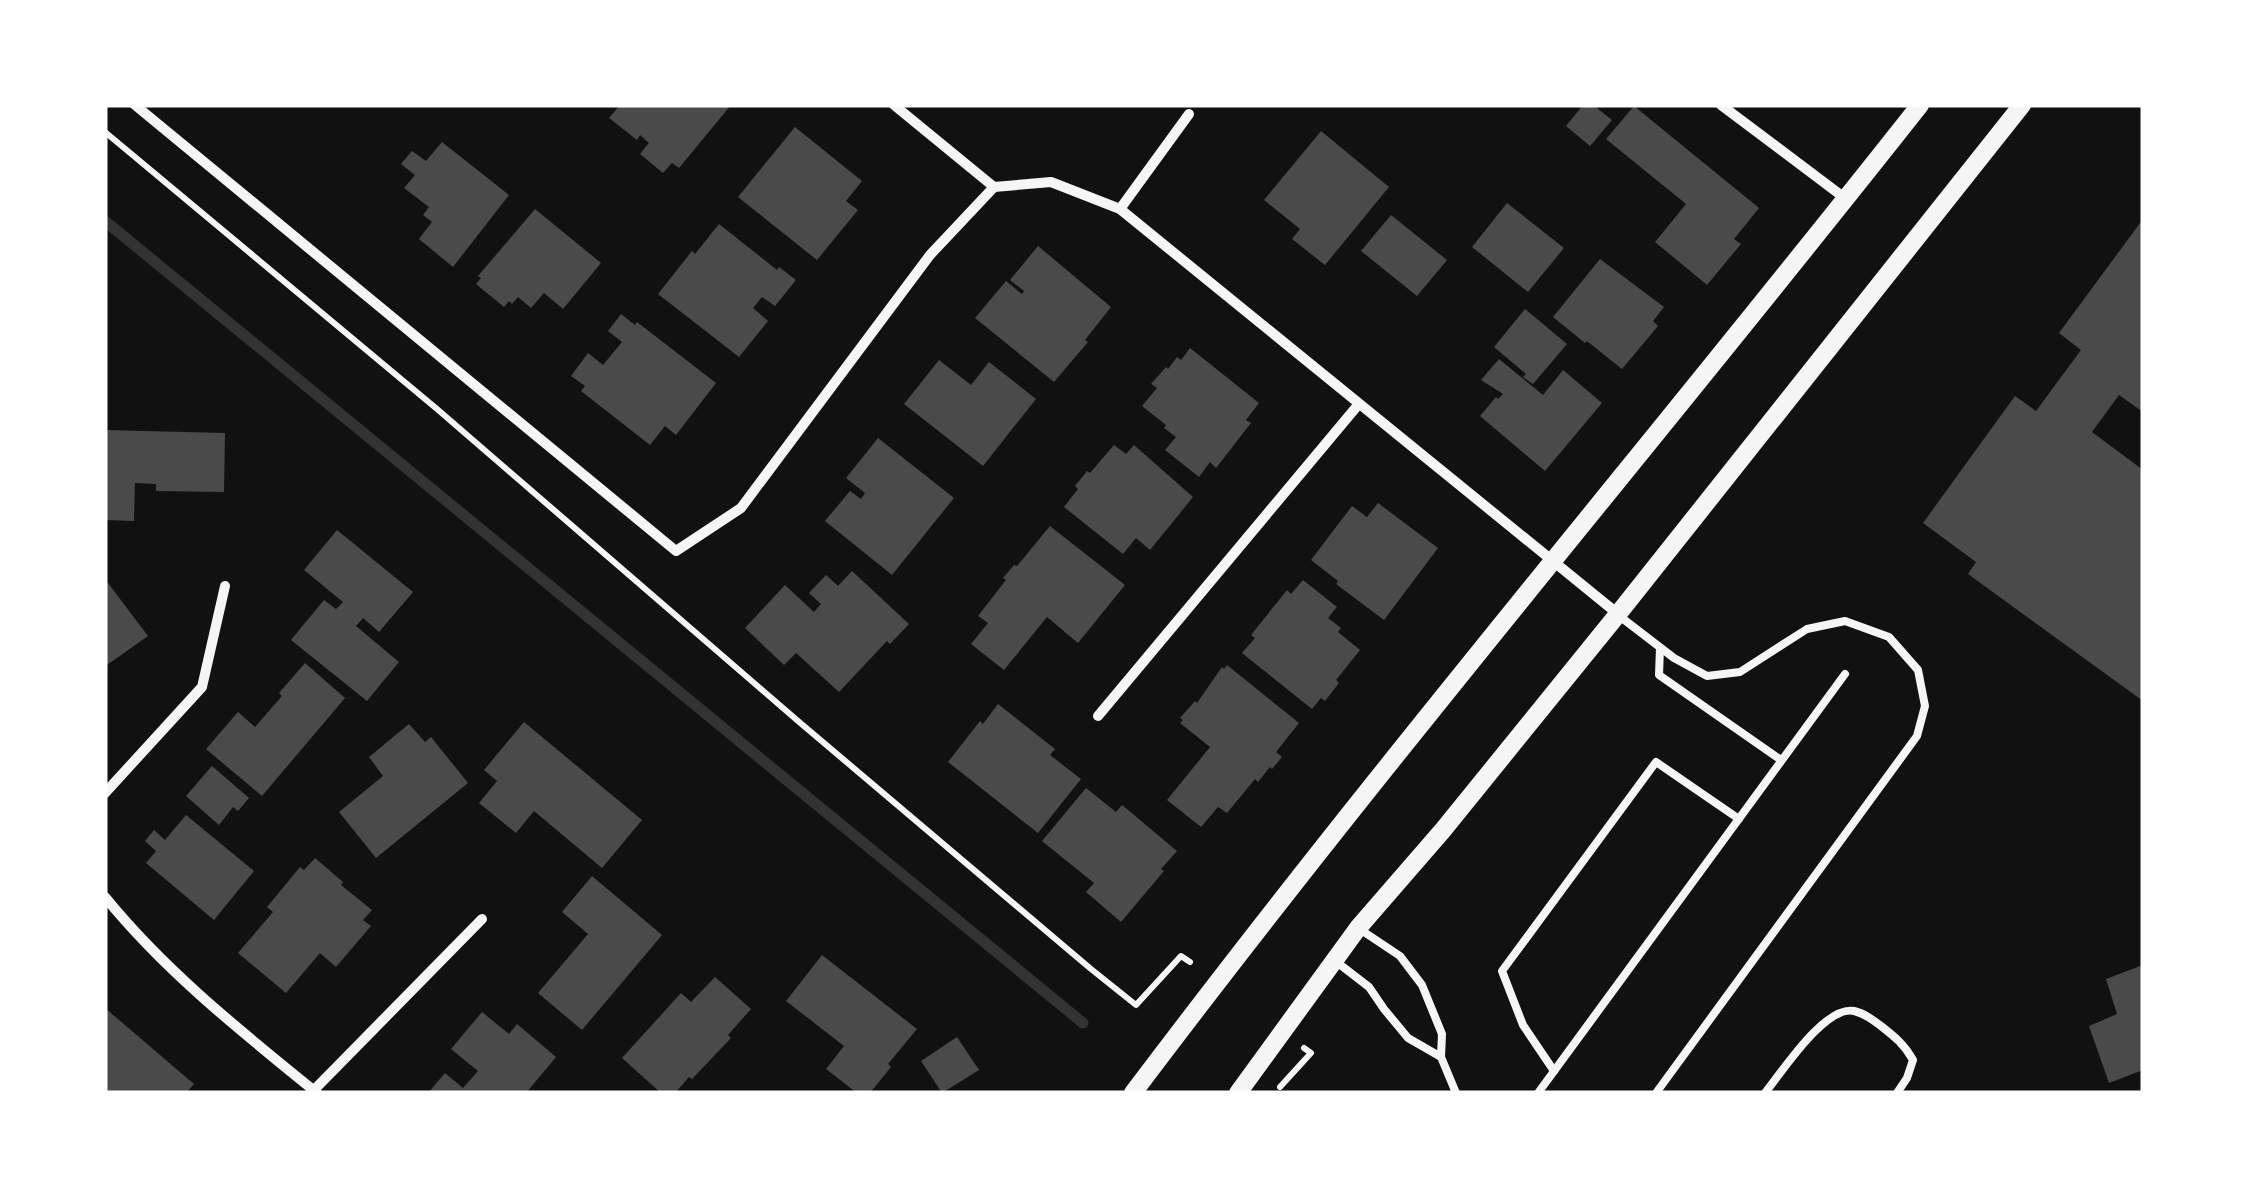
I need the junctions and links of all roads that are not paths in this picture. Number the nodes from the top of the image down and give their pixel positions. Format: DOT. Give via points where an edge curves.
graph roads {
  1 [pos="135,105"];
  2 [pos="894,105"];
  3 [pos="1722,105"];
  4 [pos="1920,105"];
  5 [pos="2022,105"];
  6 [pos="1188,114"];
  7 [pos="994,186"];
  8 [pos="1846,199"];
  9 [pos="1120,208"];
  10 [pos="1358,404"];
  11 [pos="1551,562"];
  12 [pos="225,586"];
  13 [pos="1618,614"];
  14 [pos="1660,648"];
  15 [pos="1845,674"];
  16 [pos="1098,716"];
  17 [pos="1781,760"];
  18 [pos="105,793"];
  19 [pos="1739,819"];
  20 [pos="105,897"];
  21 [pos="482,919"];
  22 [pos="1358,928"];
  23 [pos="1334,960"];
  24 [pos="1441,1057"];
  25 [pos="1554,1070"];
  26 [pos="316,1092"];
  27 [pos="1133,1093"];
  28 [pos="1238,1093"];
  29 [pos="1456,1093"];
  30 [pos="1538,1093"];
  31 [pos="1656,1093"];
  32 [pos="1765,1093"];
  33 [pos="1897,1093"];
  1 -- 7 [label="street" via="676,551 740,508 930,255"];
  2 -- 7 [label="street"];
  3 -- 8 [label="street"];
  4 -- 8 [label="street"];
  5 -- 13 [label="street"];
  6 -- 9 [label="street"];
  7 -- 9 [label="street" via="1051,182"];
  8 -- 11 [label="street"];
  9 -- 10 [label="street"];
  10 -- 11 [label="street"];
  10 -- 16 [label="street"];
  11 -- 13 [label="street"];
  11 -- 27 [label="street"];
  12 -- 18 [label="street" via="202,688"];
  13 -- 14 [label="lane"];
  13 -- 22 [label="street"];
  14 -- 17 [label="lane" via="1659,676"];
  14 -- 31 [label="lane" via="1707,676 1740,672 1807,630 1845,621 1890,637 1918,670 1925,706 1916,736"];
  15 -- 17 [label="lane"];
  17 -- 19 [label="lane"];
  19 -- 25 [label="lane"];
  19 -- 25 [label="lane" via="1656,762 1644,778 1502,971 1523,1025"];
  20 -- 26 [label="street" via="209,1006"];
  21 -- 26 [label="street"];
  22 -- 23 [label="street"];
  22 -- 24 [label="lane" via="1400,956 1422,986 1442,1034"];
  23 -- 24 [label="lane" via="1369,987 1408,1038"];
  23 -- 28 [label="street"];
  24 -- 29 [label="lane"];
  25 -- 30 [label="lane"];
  32 -- 33 [label="lane" via="1821,1024 1853,1011 1904,1044 1912,1060"];
}
